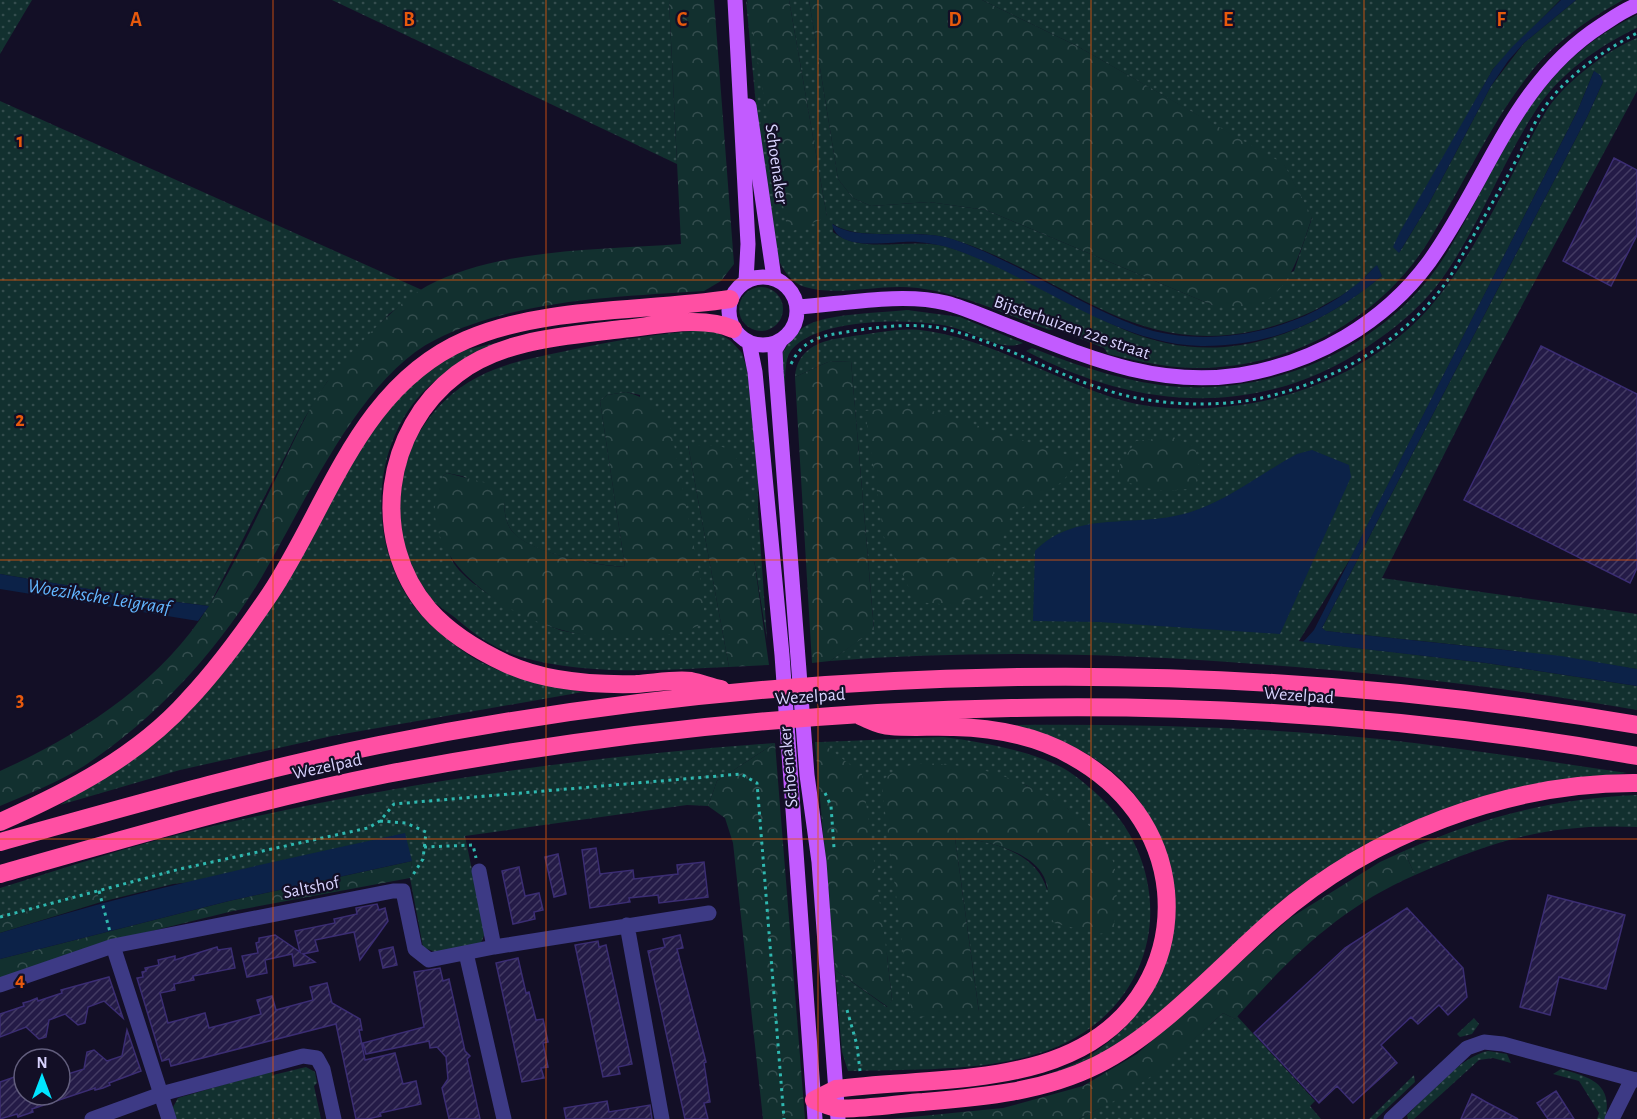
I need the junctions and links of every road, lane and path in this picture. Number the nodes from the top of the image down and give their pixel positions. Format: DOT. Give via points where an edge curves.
graph roads {
  1 [pos="735,0"];
  2 [pos="1637,4"];
  3 [pos="1637,33"];
  4 [pos="740,56"];
  5 [pos="774,278"];
  6 [pos="746,280"];
  7 [pos="730,299"];
  8 [pos="798,307"];
  9 [pos="734,329"];
  10 [pos="781,340"];
  11 [pos="749,342"];
  12 [pos="810,342"];
  13 [pos="733,692"];
  14 [pos="853,714"];
  15 [pos="1637,725"];
  16 [pos="1637,756"];
  17 [pos="1637,783"];
  18 [pos="821,787"];
  19 [pos="380,821"];
  20 [pos="0,822"];
  21 [pos="0,842"];
  22 [pos="424,847"];
  23 [pos="834,852"];
  24 [pos="479,871"];
  25 [pos="0,874"];
  26 [pos="99,891"];
  27 [pos="403,891"];
  28 [pos="709,913"];
  29 [pos="0,917"];
  30 [pos="627,925"];
  31 [pos="113,946"];
  32 [pos="494,946"];
  33 [pos="466,953"];
  34 [pos="0,985"];
  35 [pos="846,1001"];
  36 [pos="1635,1079"];
  37 [pos="861,1086"];
  38 [pos="836,1089"];
  39 [pos="161,1094"];
  40 [pos="814,1100"];
  41 [pos="838,1114"];
  42 [pos="92,1119"];
  43 [pos="169,1119"];
  44 [pos="334,1119"];
  45 [pos="504,1119"];
  46 [pos="662,1119"];
  47 [pos="784,1119"];
  48 [pos="815,1119"];
  49 [pos="1391,1119"];
  50 [pos="1612,1119"];
  1 -- 4 [label="main road, Schoenaker"];
  2 -- 8 [label="main road, Bijsterhuizen 22e straat" via="1587,34 1550,67 1522,102 1436,251 1400,296 1354,333 1296,360 1242,374 1170,378 1102,362 945,303 909,299"];
  3 -- 12 [label="path" via="1607,49 1568,80 1544,108 1447,281 1411,320 1346,367 1297,388 1250,400 1194,405 1140,399 944,329 870,328"];
  4 -- 5 [label="main road, Schoenaker"];
  4 -- 6 [label="main road, Schoenaker"];
  5 -- 6 [label="main road"];
  5 -- 8 [label="main road" via="786,285"];
  6 -- 7 [label="main road"];
  7 -- 9 [label="main road" via="728,314"];
  7 -- 20 [label="highway" via="546,318 499,327 464,340 429,362 402,382 377,410 346,457 272,591 187,702 102,770"];
  8 -- 10 [label="main road" via="795,322"];
  9 -- 11 [label="main road"];
  9 -- 13 [label="highway" via="721,324 688,324 575,334 522,344 487,356 458,373 412,423 393,473 390,501 392,528 412,585 429,610 453,633 482,651 510,665 574,680 628,684 690,681"];
  10 -- 11 [label="main road" via="760,345"];
  10 -- 38 [label="main road, Schoenaker" via="776,350 776,371"];
  11 -- 40 [label="main road, Schoenaker" via="782,655"];
  13 -- 15 [label="highway, Wezelpad" via="932,680 1169,678 1419,695"];
  13 -- 21 [label="highway, Wezelpad" via="623,704 382,744 199,786"];
  14 -- 16 [label="highway, Wezelpad" via="1102,708 1262,714 1501,736"];
  14 -- 25 [label="highway, Wezelpad" via="634,734 387,774 206,816"];
  14 -- 37 [label="highway" via="888,726 955,727 1008,734 1048,745 1090,766 1114,786 1150,831 1161,856 1167,906 1159,955 1136,1002 1117,1023 1085,1046 1051,1061 1002,1072"];
  17 -- 41 [label="highway" via="1569,787 1499,802 1449,818 1379,849 1276,917 1126,1047 1070,1077 1004,1094"];
  18 -- 23 [label="path, Schoenaker" via="831,806"];
  19 -- 22 [label="path" via="406,823 426,832"];
  19 -- 26 [label="path" via="368,828"];
  19 -- 47 [label="path" via="393,804 711,775 741,774 757,783"];
  22 -- 24 [label="path" via="473,844"];
  22 -- 27 [label="path" via="423,859"];
  24 -- 32 [label="street"];
  26 -- 29 [label="path"];
  26 -- 31 [label="path"];
  27 -- 31 [label="street, Saltshof"];
  27 -- 33 [label="street" via="415,949 429,960"];
  28 -- 30 [label="street"];
  30 -- 32 [label="street"];
  30 -- 46 [label="street"];
  31 -- 34 [label="street, Saltshof"];
  31 -- 39 [label="street"];
  32 -- 33 [label="street"];
  33 -- 45 [label="street"];
  35 -- 37 [label="path" via="857,1045"];
  36 -- 49 [label="street" via="1484,1041 1467,1048"];
  36 -- 50 [label="street"];
  37 -- 38 [label="highway"];
  38 -- 40 [label="highway"];
  38 -- 41 [label="main road, Schoenaker"];
  39 -- 42 [label="street"];
  39 -- 43 [label="street"];
  39 -- 44 [label="street" via="303,1056 317,1058"];
  40 -- 41 [label="highway"];
  40 -- 48 [label="main road, Schoenaker"];
}
